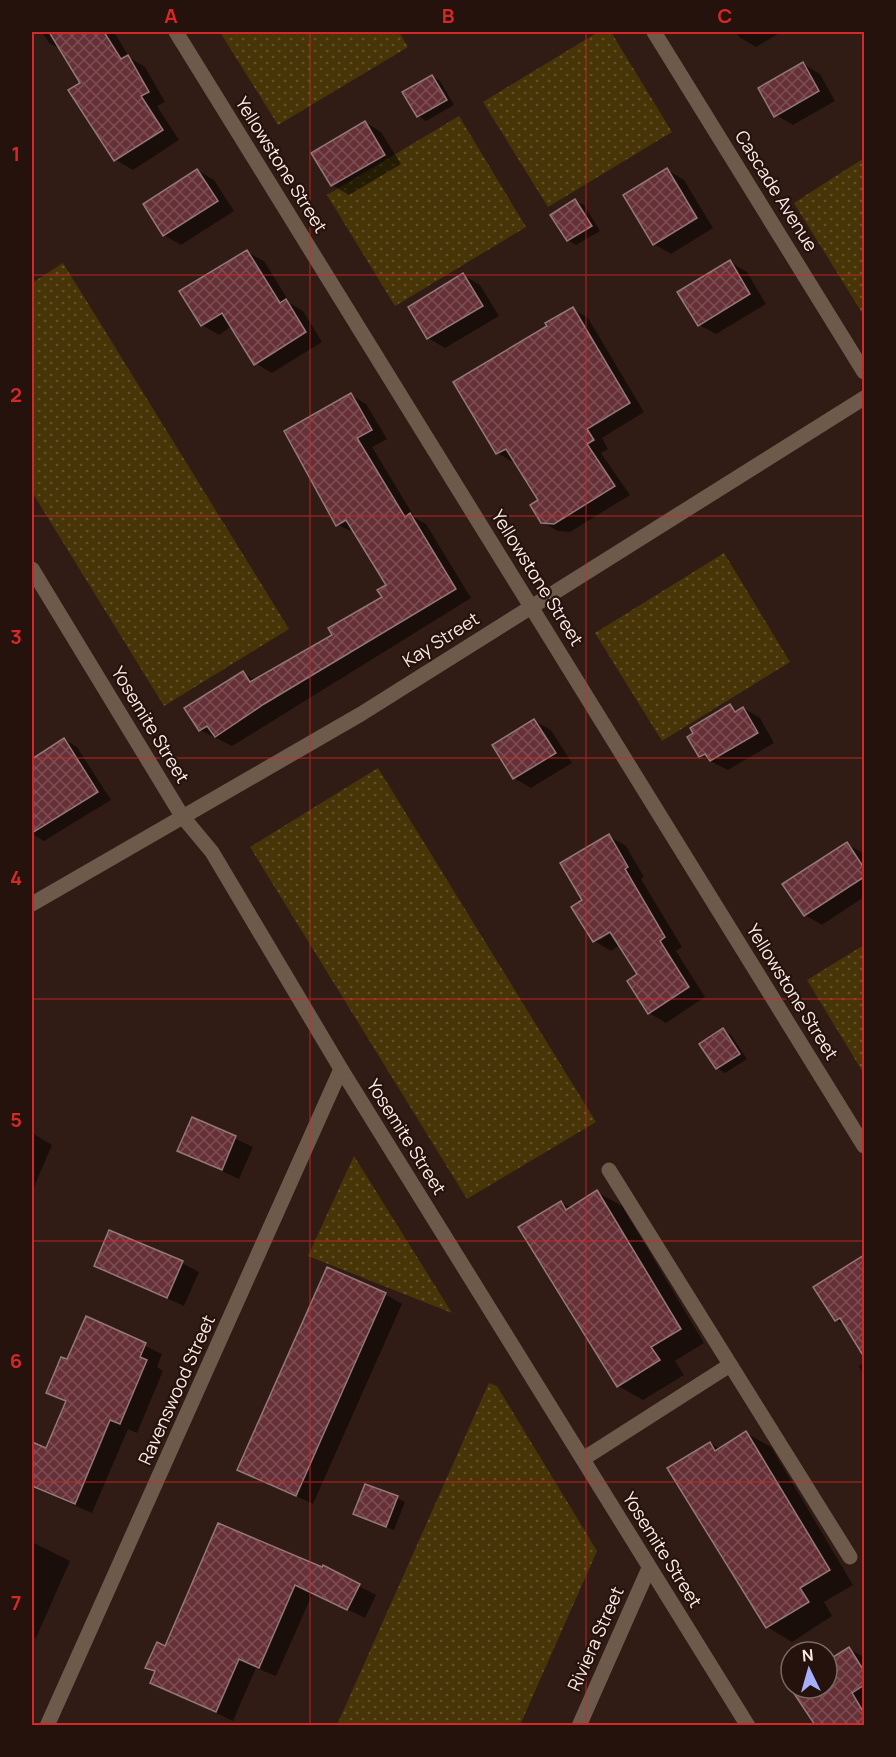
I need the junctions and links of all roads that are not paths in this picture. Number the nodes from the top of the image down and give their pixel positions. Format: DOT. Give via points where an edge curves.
graph roads {
  1 [pos="176,32"];
  2 [pos="654,32"];
  3 [pos="864,372"];
  4 [pos="864,398"];
  5 [pos="32,569"];
  6 [pos="532,606"];
  7 [pos="182,816"];
  8 [pos="32,904"];
  9 [pos="341,1070"];
  10 [pos="864,1146"];
  11 [pos="609,1170"];
  12 [pos="730,1365"];
  13 [pos="583,1460"];
  14 [pos="850,1557"];
  15 [pos="650,1568"];
  16 [pos="47,1725"];
  17 [pos="579,1725"];
  18 [pos="748,1725"];
  1 -- 6 [label="street, Yellowstone Street"];
  2 -- 3 [label="street, Cascade Avenue"];
  4 -- 6 [label="street, Kay Street"];
  5 -- 7 [label="street, Yosemite Street"];
  6 -- 7 [label="street, Kay Street" via="361,714"];
  6 -- 10 [label="street, Yellowstone Street"];
  7 -- 8 [label="street, Kay Street"];
  7 -- 9 [label="street, Yosemite Street" via="212,852"];
  9 -- 13 [label="street, Yosemite Street"];
  9 -- 16 [label="street, Ravenswood Street"];
  11 -- 12 [label="street"];
  12 -- 13 [label="street"];
  12 -- 14 [label="street"];
  13 -- 15 [label="street, Yosemite Street"];
  15 -- 17 [label="street, Riviera Street"];
  15 -- 18 [label="street, Yosemite Street"];
}
